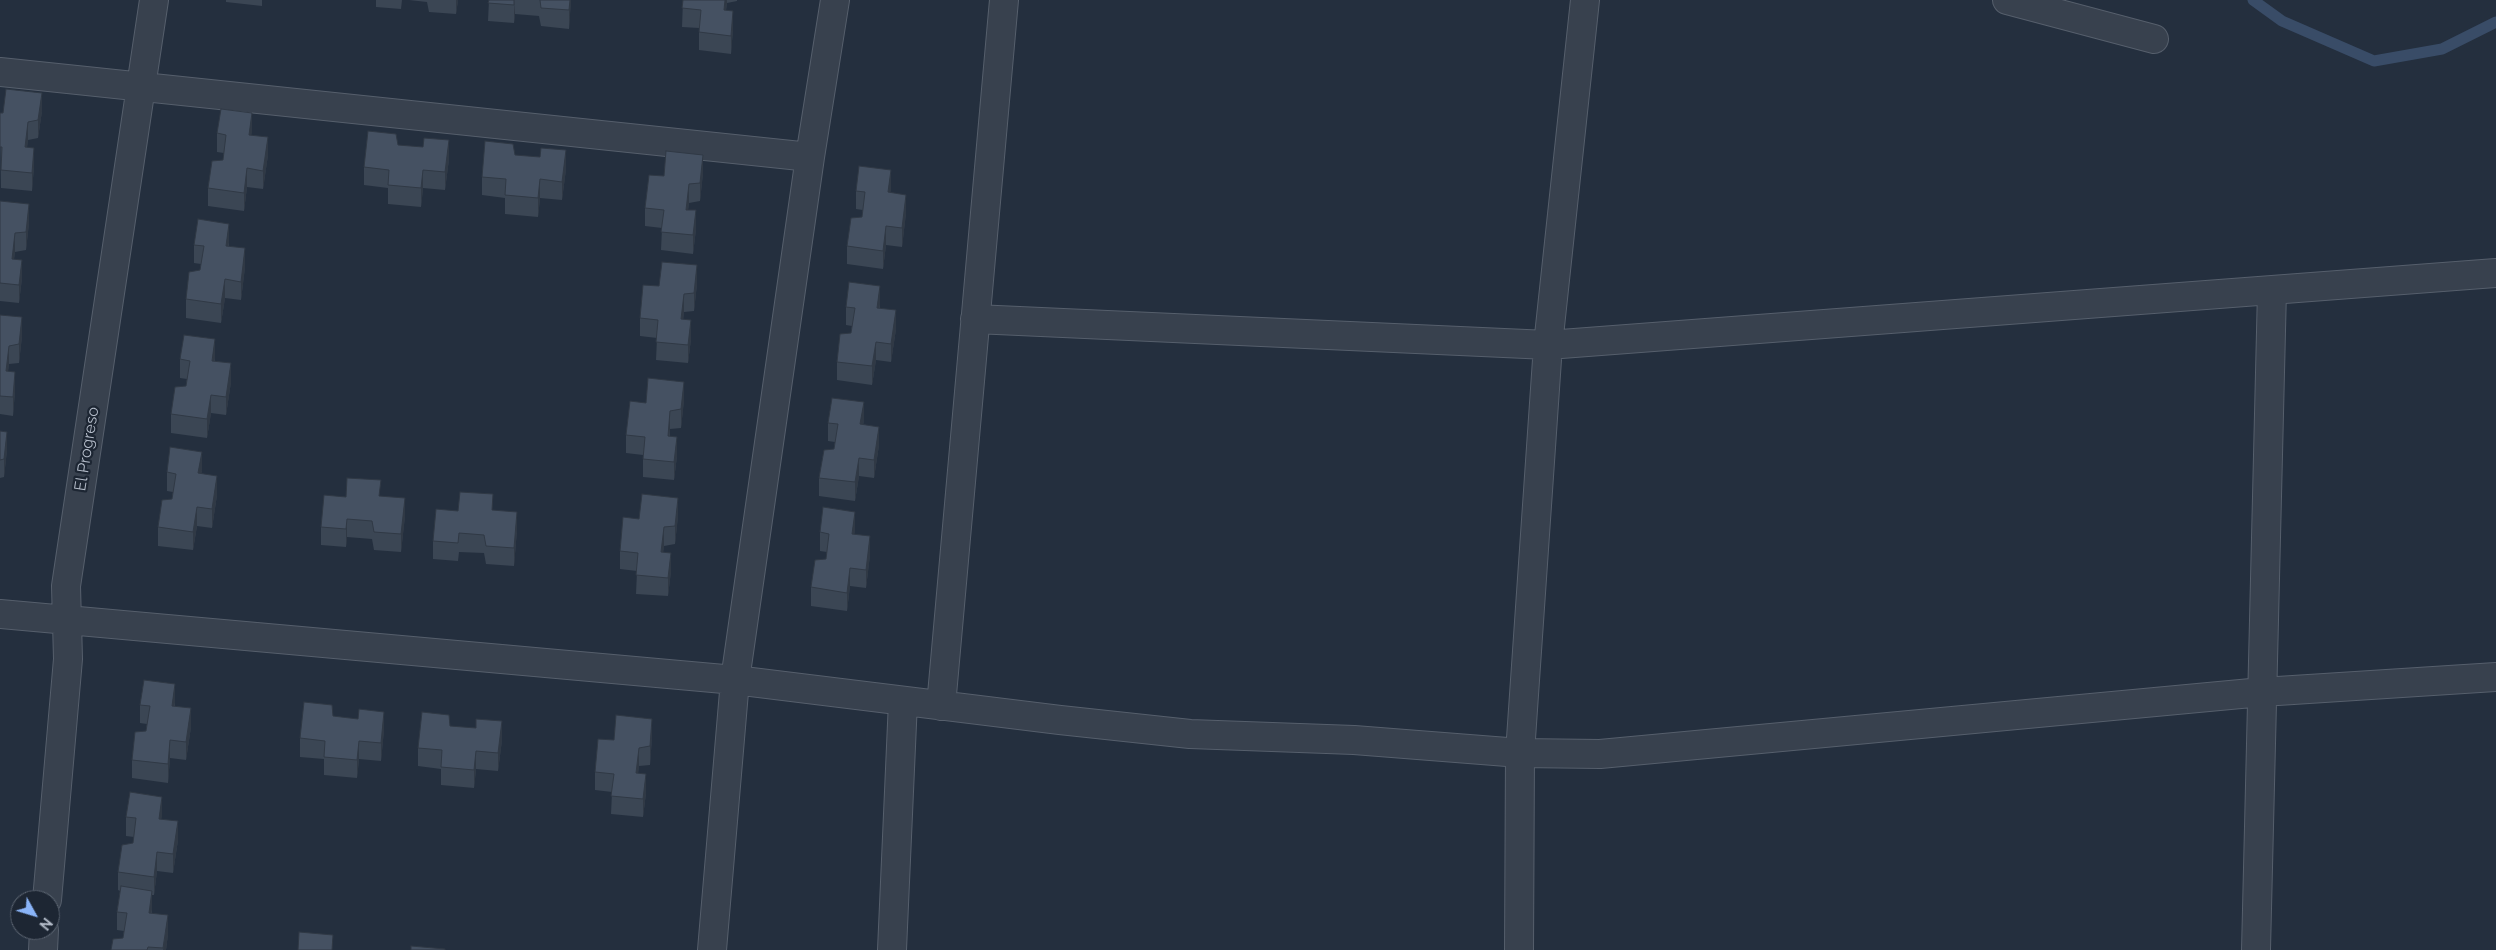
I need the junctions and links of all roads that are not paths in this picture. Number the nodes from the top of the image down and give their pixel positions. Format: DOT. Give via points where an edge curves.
graph roads {
  1 [pos="154,0"];
  2 [pos="835,0"];
  3 [pos="1004,0"];
  4 [pos="1585,0"];
  5 [pos="2006,0"];
  6 [pos="2154,39"];
  7 [pos="0,72"];
  8 [pos="142,87"];
  9 [pos="810,157"];
  10 [pos="2496,273"];
  11 [pos="2272,290"];
  12 [pos="975,320"];
  13 [pos="1548,345"];
  14 [pos="0,614"];
  15 [pos="68,621"];
  16 [pos="2496,677"];
  17 [pos="735,680"];
  18 [pos="2262,692"];
  19 [pos="903,700"];
  20 [pos="941,706"];
  21 [pos="1520,753"];
  22 [pos="48,890"];
  23 [pos="712,950"];
  24 [pos="892,950"];
  25 [pos="1519,950"];
  26 [pos="2256,950"];
  1 -- 8 [label="street, El Progreso"];
  2 -- 9 [label="street"];
  3 -- 12 [label="street"];
  4 -- 13 [label="street"];
  5 -- 6 [label="street"];
  7 -- 8 [label="street"];
  8 -- 9 [label="street"];
  8 -- 15 [label="street, El Progreso" via="66,586"];
  9 -- 17 [label="street"];
  10 -- 11 [label="street"];
  11 -- 13 [label="street"];
  11 -- 18 [label="street"];
  12 -- 13 [label="street"];
  12 -- 20 [label="street"];
  13 -- 21 [label="street"];
  14 -- 15 [label="street"];
  15 -- 17 [label="street"];
  15 -- 22 [label="street, El Progreso" via="68,659"];
  16 -- 18 [label="street"];
  17 -- 19 [label="street"];
  17 -- 23 [label="street"];
  18 -- 21 [label="street" via="1600,754"];
  18 -- 26 [label="street"];
  19 -- 20 [label="street"];
  19 -- 24 [label="street"];
  20 -- 21 [label="street" via="1190,734 1354,740"];
  21 -- 25 [label="street"];
}
